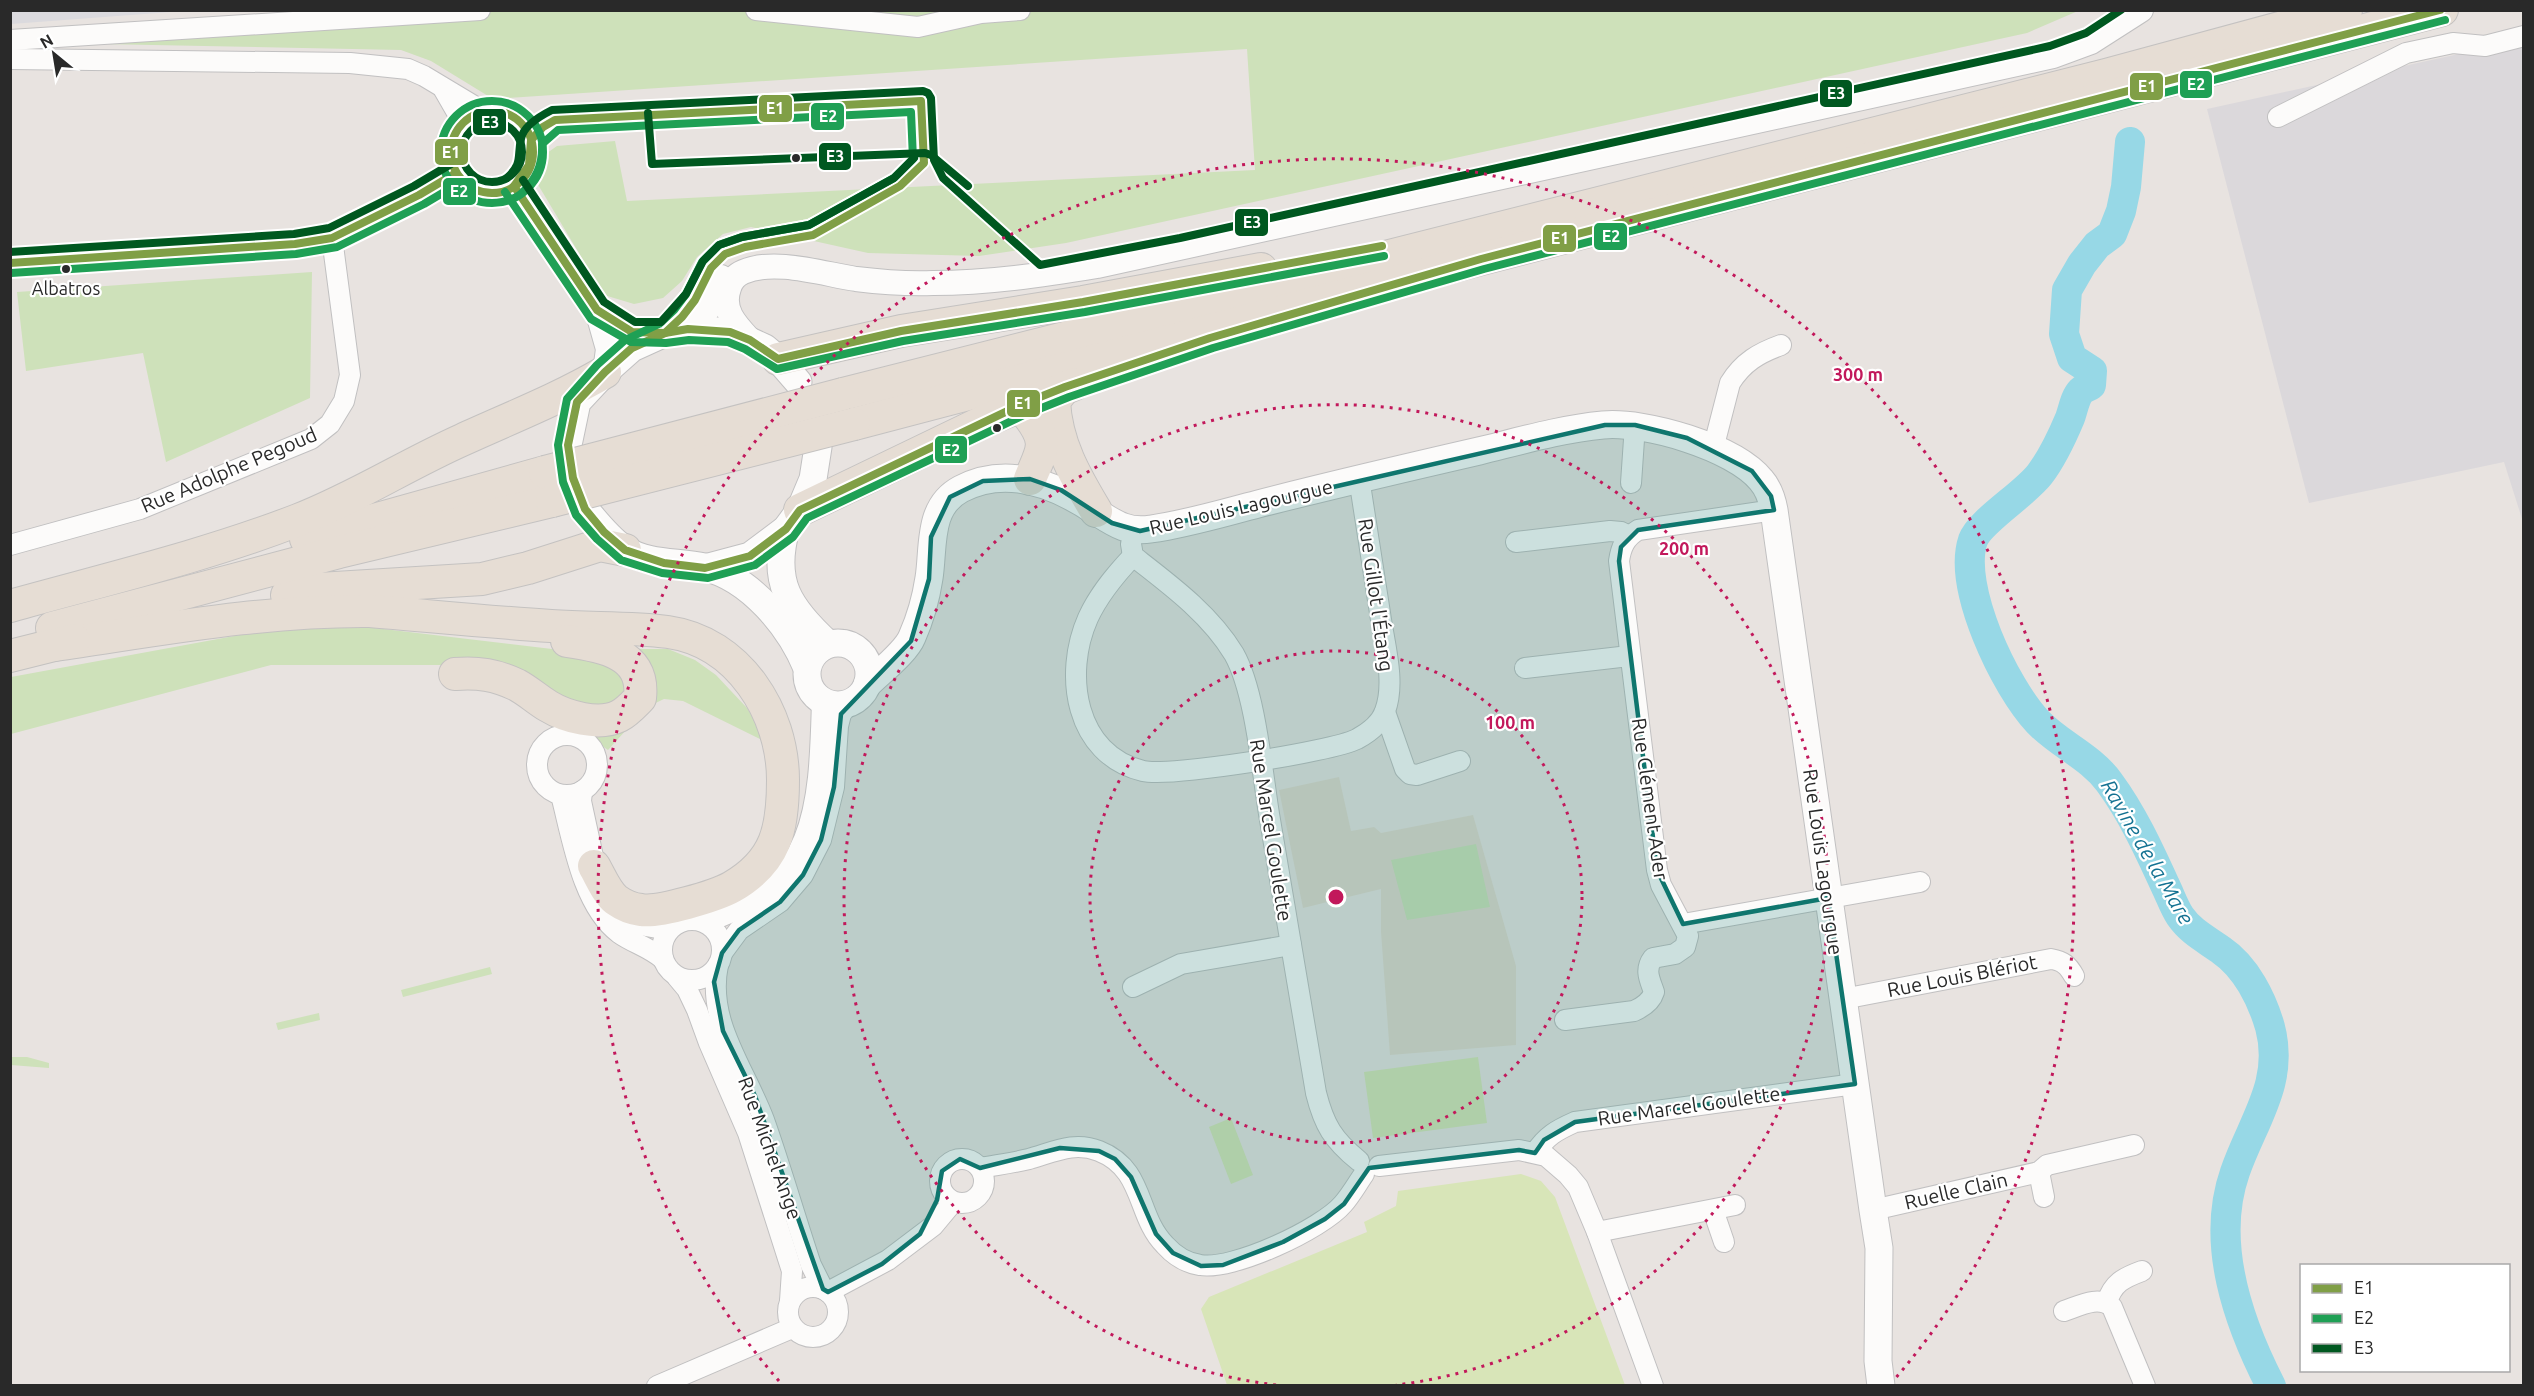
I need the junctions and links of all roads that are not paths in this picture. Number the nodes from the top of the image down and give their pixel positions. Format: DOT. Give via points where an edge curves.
graph roads {
  1 [pos="480,10"];
  2 [pos="756,10"];
  3 [pos="1020,10"];
  4 [pos="2140,10"];
  5 [pos="2346,10"];
  6 [pos="2442,10"];
  7 [pos="2523,36"];
  8 [pos="10,40"];
  9 [pos="10,58"];
  10 [pos="442,88"];
  11 [pos="484,112"];
  12 [pos="2278,117"];
  13 [pos="463,123"];
  14 [pos="456,172"];
  15 [pos="514,186"];
  16 [pos="1566,212"];
  17 [pos="332,238"];
  18 [pos="1481,259"];
  19 [pos="10,263"];
  20 [pos="805,270"];
  21 [pos="597,310"];
  22 [pos="677,331"];
  23 [pos="750,340"];
  24 [pos="1781,345"];
  25 [pos="788,370"];
  26 [pos="605,372"];
  27 [pos="1065,387"];
  28 [pos="1020,405"];
  29 [pos="1635,425"];
  30 [pos="568,445"];
  31 [pos="818,447"];
  32 [pos="1713,449"];
  33 [pos="1359,478"];
  34 [pos="1030,479"];
  35 [pos="1631,483"];
  36 [pos="548,486"];
  37 [pos="585,509"];
  38 [pos="1774,510"];
  39 [pos="1096,511"];
  40 [pos="793,519"];
  41 [pos="1128,529"];
  42 [pos="1629,536"];
  43 [pos="1516,542"];
  44 [pos="10,545"];
  45 [pos="625,550"];
  46 [pos="1133,556"];
  47 [pos="705,568"];
  48 [pos="10,606"];
  49 [pos="10,616"];
  50 [pos="919,620"];
  51 [pos="490,622"];
  52 [pos="10,639"];
  53 [pos="828,644"];
  54 [pos="55,645"];
  55 [pos="856,649"];
  56 [pos="10,656"];
  57 [pos="1629,656"];
  58 [pos="807,668"];
  59 [pos="1525,668"];
  60 [pos="455,674"];
  61 [pos="858,694"];
  62 [pos="822,701"];
  63 [pos="1385,712"];
  64 [pos="1260,759"];
  65 [pos="1460,761"];
  66 [pos="582,791"];
  67 [pos="561,795"];
  68 [pos="594,866"];
  69 [pos="1920,882"];
  70 [pos="1828,898"];
  71 [pos="705,922"];
  72 [pos="1683,924"];
  73 [pos="668,930"];
  74 [pos="1291,945"];
  75 [pos="663,959"];
  76 [pos="720,959"];
  77 [pos="2074,976"];
  78 [pos="677,977"];
  79 [pos="1133,987"];
  80 [pos="1843,999"];
  81 [pos="1565,1020"];
  82 [pos="1856,1083"];
  83 [pos="2134,1145"];
  84 [pos="1535,1153"];
  85 [pos="1368,1167"];
  86 [pos="2038,1172"];
  87 [pos="982,1177"];
  88 [pos="940,1186"];
  89 [pos="2044,1197"];
  90 [pos="953,1202"];
  91 [pos="1735,1205"];
  92 [pos="1713,1210"];
  93 [pos="1873,1210"];
  94 [pos="1597,1232"];
  95 [pos="920,1234"];
  96 [pos="1724,1242"];
  97 [pos="882,1263"];
  98 [pos="2142,1271"];
  99 [pos="825,1290"];
  100 [pos="790,1301"];
  101 [pos="2107,1302"];
  102 [pos="838,1310"];
  103 [pos="2064,1311"];
  104 [pos="792,1328"];
  105 [pos="657,1386"];
  106 [pos="1653,1386"];
  107 [pos="1881,1386"];
  108 [pos="2145,1386"];
  1 -- 8 [label="street"];
  2 -- 3 [label="street" via="918,27 981,13"];
  4 -- 20 [label="street" via="2091,42 2054,56 1097,266 1037,276 933,284 857,279"];
  5 -- 16 [label="highway"];
  6 -- 18 [label="highway"];
  7 -- 12 [label="street" via="2485,46 2453,43 2406,53"];
  9 -- 10 [label="street" via="381,65 408,69"];
  10 -- 11 [label="street"];
  10 -- 13 [label="street"];
  11 -- 13 [label="street"];
  11 -- 15 [label="street" via="497,111 518,120 531,140 530,168"];
  13 -- 14 [label="street" via="451,147"];
  14 -- 15 [label="street" via="476,190 502,192"];
  14 -- 17 [label="street"];
  15 -- 21 [label="street"];
  16 -- 25 [label="highway" via="1083,302 901,331"];
  16 -- 36 [label="highway, bridge" via="843,393"];
  17 -- 19 [label="street" via="295,244"];
  17 -- 44 [label="street, Rue Adolphe Pegoud" via="350,375 344,401 330,424 311,439 140,509"];
  18 -- 27 [label="highway" via="1210,338"];
  18 -- 36 [label="highway, bridge" via="854,424"];
  20 -- 22 [label="street" via="762,255 747,258 717,282 711,305 699,320"];
  20 -- 23 [label="street" via="759,267 741,272 731,281 726,295 728,312"];
  21 -- 22 [label="street" via="632,332"];
  21 -- 26 [label="street" via="608,349"];
  22 -- 23 [label="main road" via="730,332"];
  22 -- 26 [label="main road" via="632,348"];
  23 -- 25 [label="main road"];
  24 -- 32 [label="street" via="1760,353 1730,383"];
  26 -- 30 [label="main road" via="577,402"];
  26 -- 48 [label="highway" via="569,393 461,440 297,520 207,551"];
  27 -- 28 [label="highway"];
  27 -- 39 [label="highway" via="1054,401 1055,422 1072,471"];
  28 -- 34 [label="highway" via="1043,441"];
  28 -- 40 [label="highway"];
  29 -- 32 [label="main road, Rue Louis Lagourgue"];
  29 -- 33 [label="main road, Rue Louis Lagourgue" via="1568,430"];
  29 -- 35 [label="street"];
  31 -- 40 [label="main road" via="813,479"];
  32 -- 38 [label="main road, Rue Louis Lagourgue" via="1752,471 1763,482"];
  33 -- 41 [label="main road, Rue Louis Lagourgue" via="1154,529"];
  33 -- 63 [label="street, Rue Gillot l'Étang" via="1387,663 1390,696"];
  34 -- 39 [label="main road, Rue Louis Lagourgue" via="1061,490"];
  34 -- 50 [label="main road, Rue Louis Lagourgue" via="972,484 943,504 931,537 929,579"];
  36 -- 49 [label="highway"];
  36 -- 52 [label="highway" via="339,552"];
  37 -- 45 [label="main road"];
  38 -- 42 [label="street" via="1653,527"];
  38 -- 70 [label="main road, Rue Louis Lagourgue"];
  39 -- 41 [label="main road, Rue Louis Lagourgue"];
  40 -- 47 [label="main road" via="750,556"];
  40 -- 53 [label="main road" via="780,550 784,589"];
  41 -- 46 [label="street"];
  42 -- 43 [label="street" via="1610,531"];
  42 -- 57 [label="street, Rue Clément Ader" via="1618,561"];
  45 -- 47 [label="main road" via="664,563"];
  45 -- 54 [label="highway" via="600,545 482,579 294,593 144,621"];
  46 -- 64 [label="street, Rue Marcel Goulette" via="1193,606 1235,656 1248,689"];
  46 -- 64 [label="street" via="1097,601 1087,621 1076,680 1077,697 1090,733 1102,750 1120,763 1155,773"];
  47 -- 58 [label="main road" via="727,577 770,609 798,648"];
  50 -- 55 [label="main road" via="888,646"];
  50 -- 61 [label="main road, Rue Louis Lagourgue" via="911,641"];
  51 -- 54 [label="highway" via="370,611 309,611"];
  51 -- 60 [label="highway" via="541,637 595,645 632,662 639,675 640,698 619,716 601,720 577,717 550,708 519,686 488,674"];
  51 -- 68 [label="highway" via="644,630 686,637 723,655 743,673 770,713 783,757 783,793 774,845 755,872 726,890 669,908 642,911 614,898"];
  53 -- 55 [label="main road" via="848,644"];
  53 -- 58 [label="main road" via="818,649"];
  54 -- 56 [label="highway"];
  55 -- 61 [label="main road" via="868,665"];
  57 -- 59 [label="street"];
  57 -- 72 [label="street, Rue Clément Ader" via="1657,870"];
  58 -- 62 [label="main road" via="812,693"];
  61 -- 62 [label="main road" via="835,705"];
  61 -- 76 [label="street" via="841,714 834,787 821,840 803,875 780,902 739,930"];
  62 -- 71 [label="street" via="819,782 811,822 797,856 765,892"];
  63 -- 64 [label="street" via="1380,722 1357,739 1339,746"];
  63 -- 65 [label="street, Rue Gillot l'Étang" via="1410,774"];
  64 -- 74 [label="street, Rue Marcel Goulette"];
  66 -- 67 [label="street"];
  66 -- 67 [label="street" via="597,770 596,756 588,743 576,736 561,736 543,747 537,772 544,785"];
  66 -- 68 [label="street"];
  67 -- 75 [label="street" via="585,883 599,910 619,933"];
  68 -- 73 [label="street" via="611,907 623,918"];
  69 -- 70 [label="street"];
  70 -- 72 [label="street"];
  70 -- 80 [label="main road, Rue Louis Lagourgue"];
  71 -- 73 [label="street" via="685,920"];
  71 -- 76 [label="street" via="719,934"];
  72 -- 81 [label="street" via="1688,936 1685,947 1649,963 1647,971 1654,992 1648,1003 1634,1011"];
  73 -- 75 [label="street" via="663,939"];
  74 -- 79 [label="street" via="1182,964"];
  74 -- 85 [label="street, Rue Marcel Goulette" via="1322,1113 1337,1142"];
  75 -- 78 [label="street"];
  76 -- 78 [label="street" via="712,972 695,980"];
  76 -- 99 [label="street, Rue Michel Ange" via="714,982 723,1031 755,1095 811,1265"];
  77 -- 80 [label="street, Rue Louis Blériot" via="2061,960 2051,959"];
  78 -- 100 [label="street, Rue Michel Ange" via="698,1010 748,1133 792,1270"];
  80 -- 82 [label="main road, Rue Louis Lagourgue"];
  82 -- 84 [label="street, Rue Marcel Goulette" via="1575,1122 1556,1130"];
  82 -- 93 [label="main road, Rue Louis Lagourgue"];
  83 -- 86 [label="street, Ruelle Clain" via="2047,1165"];
  84 -- 85 [label="street" via="1519,1149"];
  84 -- 94 [label="street" via="1546,1156 1578,1187"];
  85 -- 87 [label="street" via="1344,1204 1325,1219 1242,1259 1201,1266 1184,1260 1163,1244 1131,1177 1115,1159 1099,1151 1060,1148"];
  86 -- 89 [label="street"];
  86 -- 93 [label="street, Ruelle Clain"];
  87 -- 88 [label="street" via="968,1160 952,1161 942,1171"];
  87 -- 90 [label="street" via="979,1195 971,1202"];
  88 -- 90 [label="street"];
  88 -- 95 [label="street"];
  90 -- 95 [label="street" via="933,1227"];
  91 -- 92 [label="street"];
  92 -- 94 [label="street"];
  92 -- 96 [label="street"];
  93 -- 107 [label="main road, Rue Louis Lagourgue" via="1879,1248"];
  94 -- 106 [label="street"];
  95 -- 97 [label="street"];
  97 -- 99 [label="street"];
  97 -- 102 [label="street"];
  98 -- 101 [label="street" via="2122,1278"];
  99 -- 100 [label="street" via="804,1288"];
  99 -- 102 [label="street"];
  100 -- 104 [label="street" via="787,1315"];
  101 -- 103 [label="street" via="2091,1302"];
  101 -- 108 [label="street" via="2116,1312"];
  102 -- 104 [label="street" via="834,1326 820,1337 805,1337"];
  104 -- 105 [label="street"];
}
